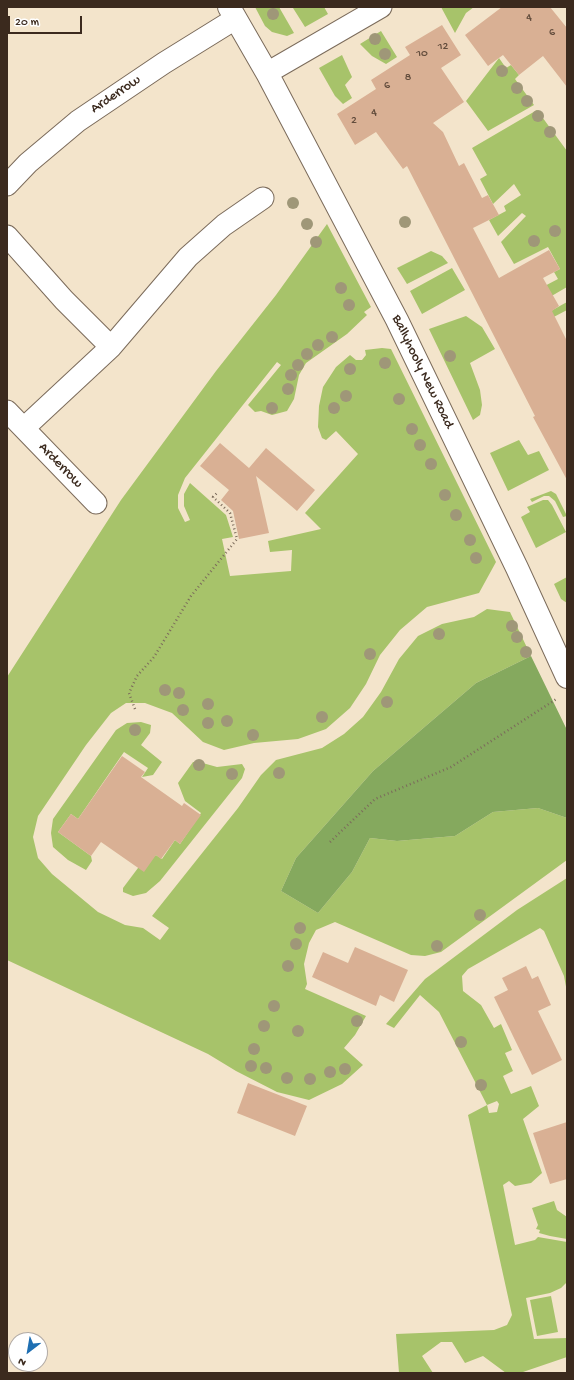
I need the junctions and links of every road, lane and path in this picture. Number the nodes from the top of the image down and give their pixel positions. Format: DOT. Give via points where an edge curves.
graph roads {
  1 [pos="381,7"];
  2 [pos="232,13"];
  3 [pos="267,73"];
  4 [pos="7,185"];
  5 [pos="262,198"];
  6 [pos="7,236"];
  7 [pos="111,347"];
  8 [pos="7,411"];
  9 [pos="24,428"];
  10 [pos="218,492"];
  11 [pos="96,503"];
  12 [pos="562,653"];
  13 [pos="567,677"];
  14 [pos="553,700"];
  15 [pos="134,709"];
  16 [pos="330,842"];
  1 -- 3 [label="street"];
  2 -- 3 [label="main road, Ballyhooly New Road"];
  2 -- 4 [label="street, Arderrow" via="78,121 28,163"];
  3 -- 12 [label="main road, Ballyhooly New Road" via="397,320 517,568"];
  5 -- 7 [label="street" via="224,225 188,257"];
  6 -- 7 [label="street" via="64,300"];
  7 -- 9 [label="street"];
  8 -- 9 [label="street, Arderrow"];
  9 -- 11 [label="street, Arderrow"];
  10 -- 15 [label="path" via="213,497 230,513 237,539 191,596 154,657 136,676 129,692"];
  12 -- 13 [label="main road, Ballyhooly New Road"];
  14 -- 16 [label="path" via="451,767 375,799"];
}
